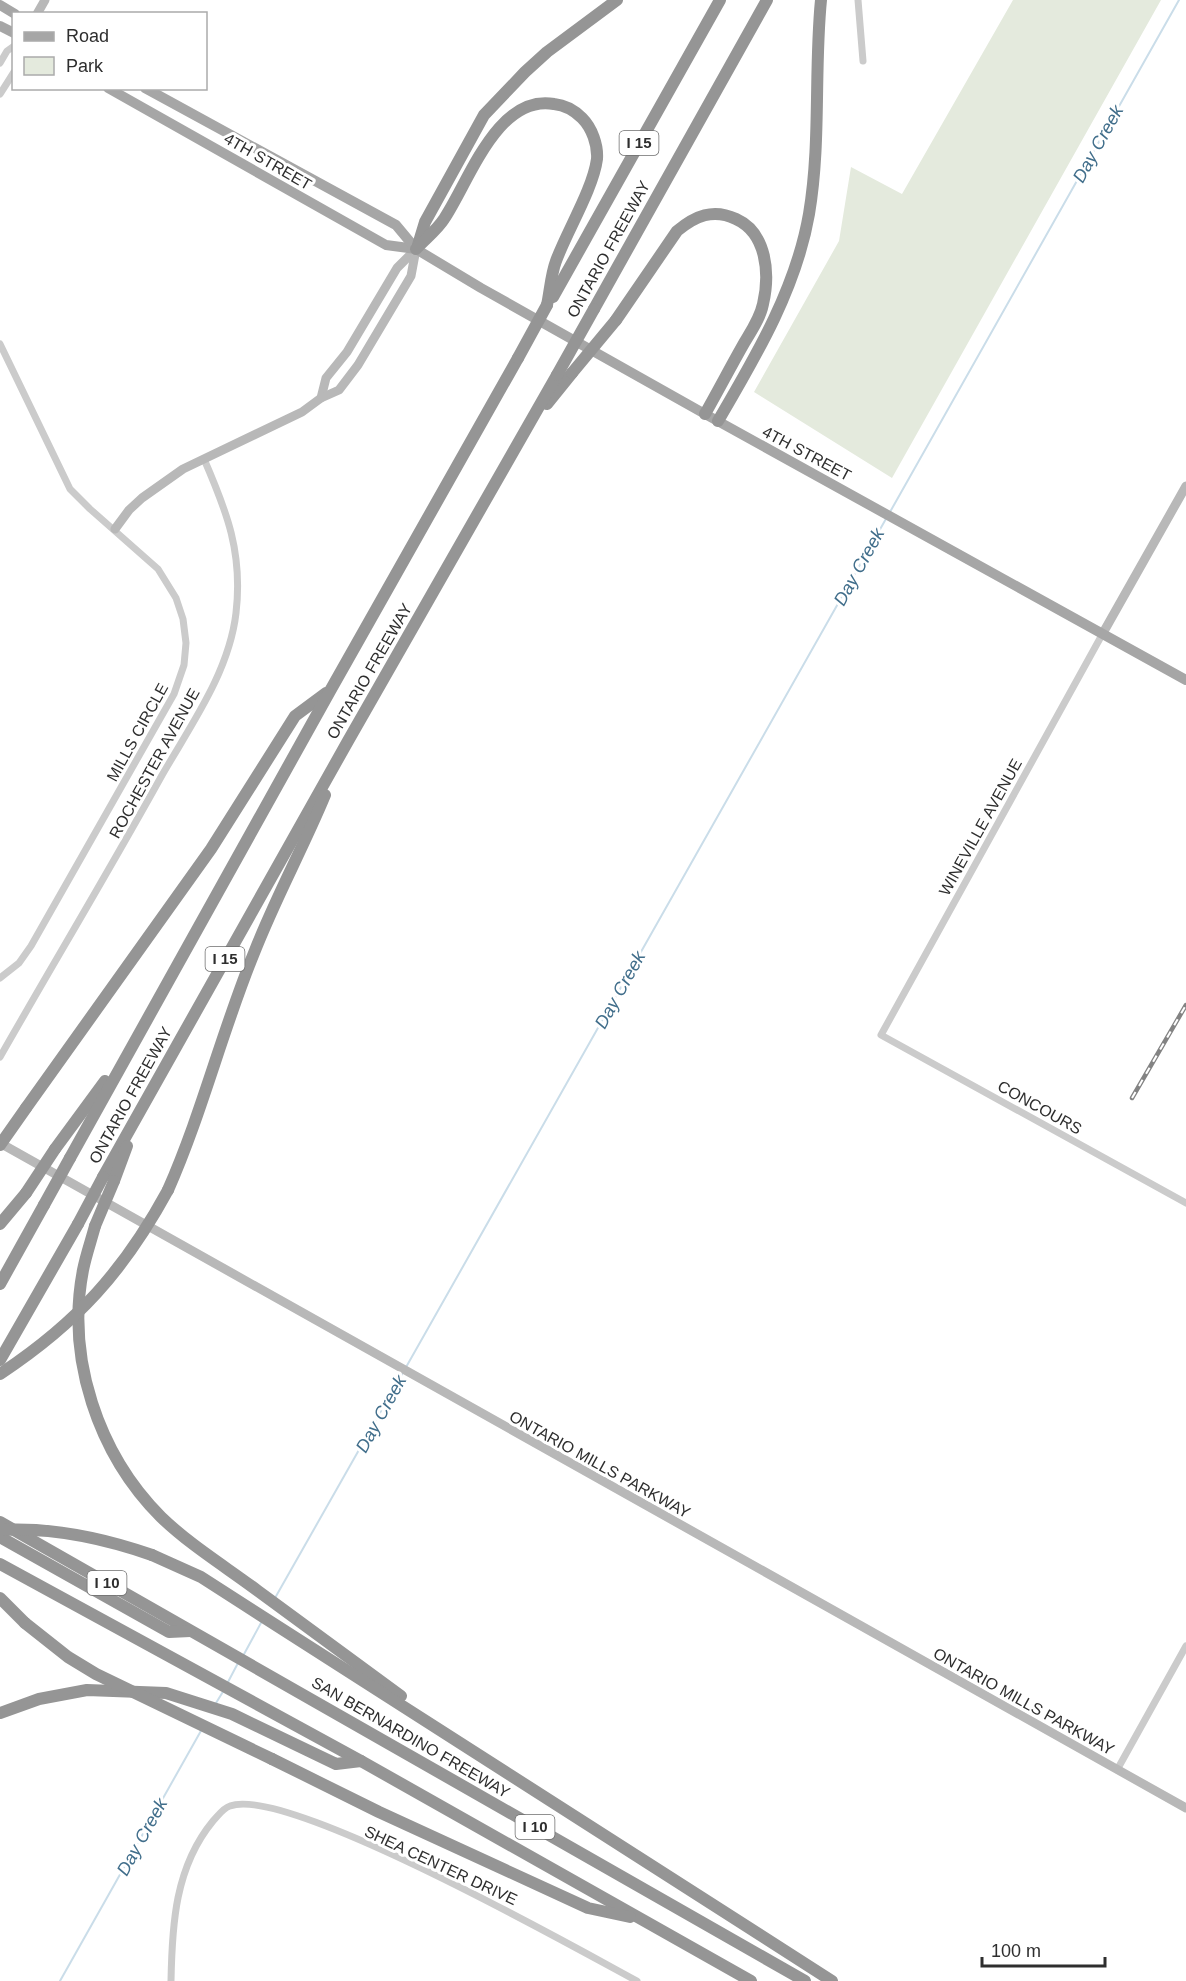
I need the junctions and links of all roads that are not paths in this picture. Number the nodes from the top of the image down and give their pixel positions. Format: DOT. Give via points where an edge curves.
graph roads {
  1 [pos="617,0"];
  2 [pos="720,0"];
  3 [pos="767,0"];
  4 [pos="821,0"];
  5 [pos="858,0"];
  6 [pos="12,47"];
  7 [pos="862,61"];
  8 [pos="0,63"];
  9 [pos="12,75"];
  10 [pos="112,90"];
  11 [pos="150,90"];
  12 [pos="0,94"];
  13 [pos="416,249"];
  14 [pos="555,284"];
  15 [pos="0,344"];
  16 [pos="321,398"];
  17 [pos="705,414"];
  18 [pos="718,421"];
  19 [pos="524,433"];
  20 [pos="204,459"];
  21 [pos="1186,486"];
  22 [pos="115,530"];
  23 [pos="1102,633"];
  24 [pos="1186,680"];
  25 [pos="330,691"];
  26 [pos="348,741"];
  27 [pos="0,978"];
  28 [pos="881,1035"];
  29 [pos="134,1041"];
  30 [pos="0,1057"];
  31 [pos="0,1144"];
  32 [pos="109,1179"];
  33 [pos="1186,1203"];
  34 [pos="0,1224"];
  35 [pos="0,1284"];
  36 [pos="0,1359"];
  37 [pos="0,1374"];
  38 [pos="0,1522"];
  39 [pos="0,1530"];
  40 [pos="0,1537"];
  41 [pos="0,1564"];
  42 [pos="0,1598"];
  43 [pos="191,1631"];
  44 [pos="1186,1646"];
  45 [pos="0,1713"];
  46 [pos="487,1759"];
  47 [pos="361,1761"];
  48 [pos="1117,1770"];
  49 [pos="1186,1808"];
  50 [pos="642,1919"];
  51 [pos="171,1981"];
  52 [pos="637,1981"];
  53 [pos="752,1981"];
  54 [pos="805,1981"];
  55 [pos="832,1981"];
  1 -- 13 [label="highway" via="547,51 484,115 425,222"];
  2 -- 14 [label="highway, ONTARIO FREEWAY / I 15"];
  3 -- 19 [label="highway, ONTARIO FREEWAY / I 15, bridge"];
  4 -- 18 [label="highway" via="813,188 803,241 779,309"];
  5 -- 7 [label="street"];
  6 -- 8 [label="street"];
  9 -- 12 [label="street"];
  10 -- 13 [label="main road, 4TH STREET" via="386,245"];
  11 -- 13 [label="main road, 4TH STREET" via="396,225"];
  13 -- 14 [label="highway" via="444,220 478,158 509,118 537,103 559,104 575,111 591,129 597,158 555,263"];
  13 -- 16 [label="main road" via="397,268 347,352 326,378"];
  13 -- 16 [label="main road" via="411,276 358,365 339,390"];
  13 -- 17 [label="main road, 4TH STREET"];
  14 -- 25 [label="highway, ONTARIO FREEWAY / I 15, bridge" via="548,305"];
  15 -- 22 [label="street, MILLS CIRCLE" via="70,489"];
  16 -- 20 [label="main road" via="302,412"];
  17 -- 18 [label="main road, 4TH STREET"];
  17 -- 19 [label="highway, bridge" via="763,306 766,273 760,243 750,228 722,214 702,215 677,231 616,320"];
  18 -- 23 [label="main road, 4TH STREET"];
  19 -- 26 [label="highway, ONTARIO FREEWAY / I 15"];
  20 -- 22 [label="main road" via="157,486 129,510"];
  20 -- 30 [label="street, ROCHESTER AVENUE" via="234,540 236,607 227,654 107,876"];
  21 -- 23 [label="main road"];
  22 -- 27 [label="street, MILLS CIRCLE" via="158,569 176,598 186,634 184,665 174,694 51,913 19,963"];
  23 -- 24 [label="main road, 4TH STREET"];
  23 -- 28 [label="street, WINEVILLE AVENUE"];
  25 -- 29 [label="highway, ONTARIO FREEWAY / I 15"];
  25 -- 31 [label="highway, bridge" via="295,716 211,849"];
  26 -- 32 [label="highway, ONTARIO FREEWAY / I 15" via="141,1108"];
  26 -- 37 [label="highway, bridge" via="254,953 168,1190 135,1246 108,1281 57,1332"];
  28 -- 33 [label="street, CONCOURS"];
  29 -- 34 [label="highway, bridge"];
  29 -- 35 [label="highway, ONTARIO FREEWAY / I 15, bridge"];
  31 -- 48 [label="main road, ONTARIO MILLS PARKWAY"];
  32 -- 36 [label="highway, ONTARIO FREEWAY / I 15, bridge" via="78,1224"];
  32 -- 46 [label="highway, bridge" via="83,1270 79,1330 86,1383 102,1431 128,1478 160,1516 195,1545"];
  38 -- 43 [label="highway, SAN BERNARDINO FREEWAY / I 10"];
  39 -- 46 [label="highway, bridge" via="98,1538 152,1555 201,1577"];
  40 -- 43 [label="highway" via="169,1632"];
  41 -- 47 [label="highway, I 10"];
  42 -- 50 [label="highway, bridge" via="25,1623 96,1674 379,1812 588,1908"];
  43 -- 54 [label="highway, SAN BERNARDINO FREEWAY / I 10"];
  44 -- 48 [label="street"];
  45 -- 47 [label="highway" via="39,1699 87,1690 166,1693 232,1714 336,1764"];
  46 -- 55 [label="highway"];
  47 -- 50 [label="highway, I 10"];
  48 -- 49 [label="main road, ONTARIO MILLS PARKWAY"];
  50 -- 53 [label="highway, I 10"];
  51 -- 52 [label="street, SHEA CENTER DRIVE" via="172,1926 191,1858 223,1810 238,1805 303,1817 474,1893"];
}
